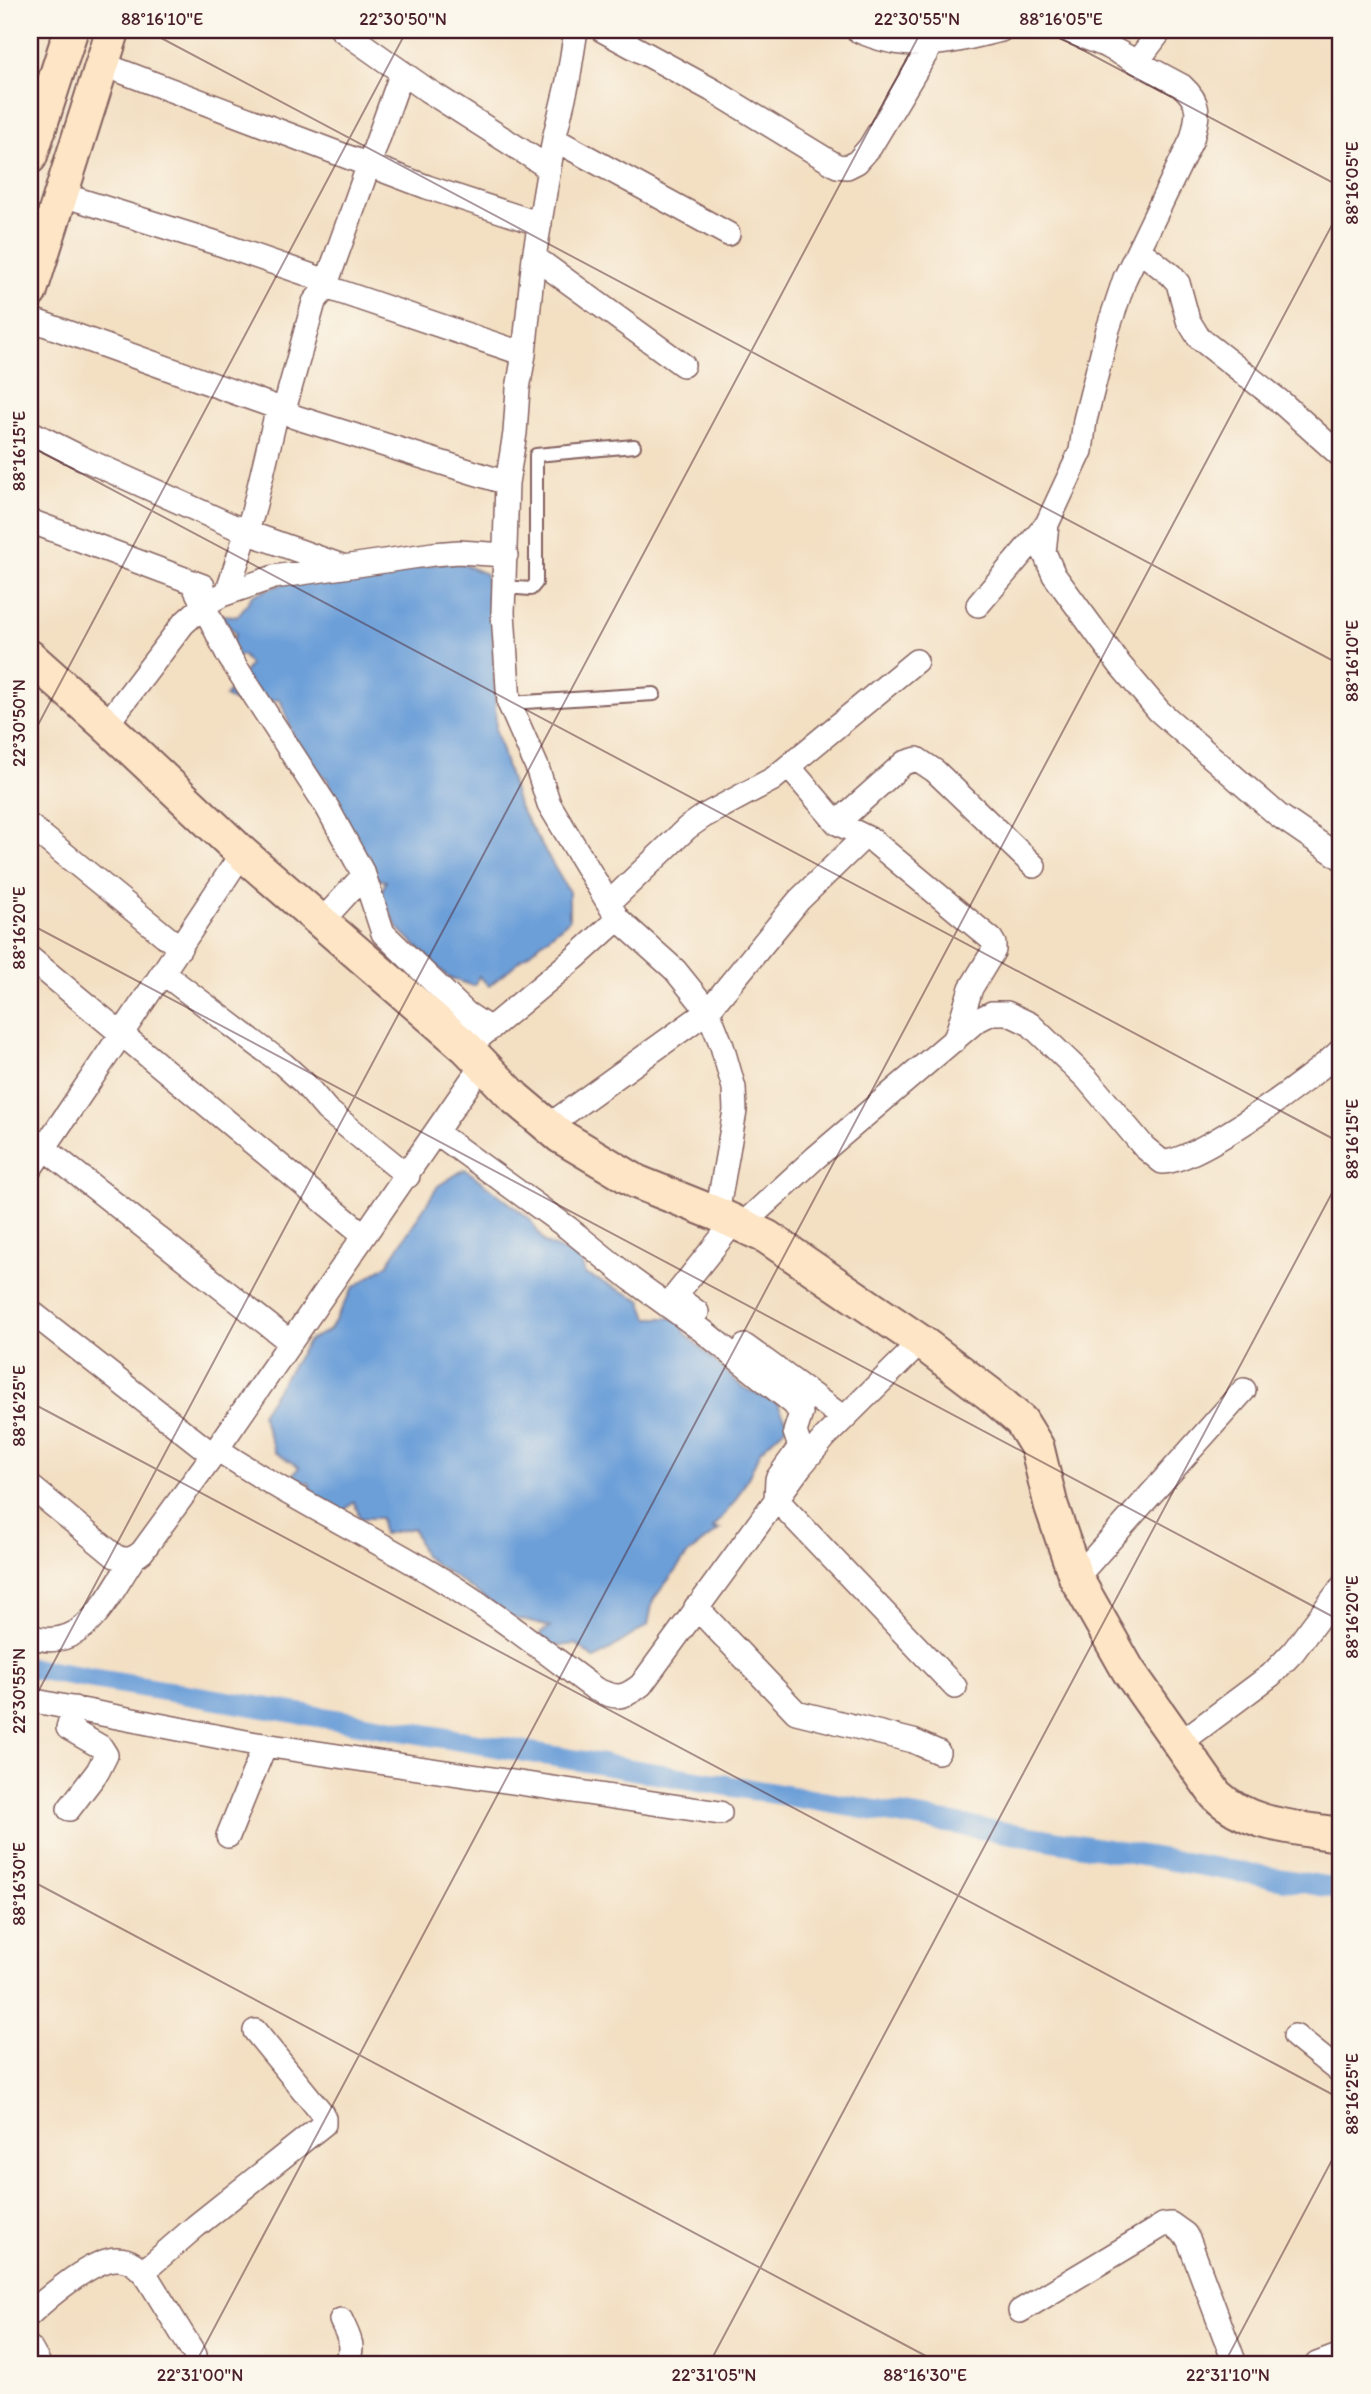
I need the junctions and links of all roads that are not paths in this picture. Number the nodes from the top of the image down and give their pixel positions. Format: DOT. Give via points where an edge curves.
graph roads {
  1 [pos="71,30"];
  2 [pos="94,30"];
  3 [pos="113,30"];
  4 [pos="342,30"];
  5 [pos="576,30"];
  6 [pos="602,30"];
  7 [pos="857,30"];
  8 [pos="1001,30"];
  9 [pos="1066,30"];
  10 [pos="1161,30"];
  11 [pos="931,45"];
  12 [pos="1137,62"];
  13 [pos="102,64"];
  14 [pos="402,72"];
  15 [pos="554,139"];
  16 [pos="30,158"];
  17 [pos="370,165"];
  18 [pos="549,168"];
  19 [pos="60,194"];
  20 [pos="540,224"];
  21 [pos="30,229"];
  22 [pos="728,234"];
  23 [pos="1139,250"];
  24 [pos="534,257"];
  25 [pos="326,285"];
  26 [pos="30,292"];
  27 [pos="30,319"];
  28 [pos="524,354"];
  29 [pos="683,365"];
  30 [pos="281,408"];
  31 [pos="30,432"];
  32 [pos="634,446"];
  33 [pos="512,453"];
  34 [pos="536,455"];
  35 [pos="1341,456"];
  36 [pos="507,482"];
  37 [pos="30,521"];
  38 [pos="1047,524"];
  39 [pos="246,532"];
  40 [pos="506,555"];
  41 [pos="344,567"];
  42 [pos="504,587"];
  43 [pos="218,598"];
  44 [pos="978,605"];
  45 [pos="30,657"];
  46 [pos="916,661"];
  47 [pos="654,694"];
  48 [pos="509,703"];
  49 [pos="106,725"];
  50 [pos="789,767"];
  51 [pos="837,822"];
  52 [pos="30,826"];
  53 [pos="864,836"];
  54 [pos="242,853"];
  55 [pos="1341,858"];
  56 [pos="1034,866"];
  57 [pos="364,875"];
  58 [pos="614,911"];
  59 [pos="322,921"];
  60 [pos="180,948"];
  61 [pos="30,958"];
  62 [pos="163,974"];
  63 [pos="708,1010"];
  64 [pos="120,1033"];
  65 [pos="954,1040"];
  66 [pos="480,1047"];
  67 [pos="1341,1050"];
  68 [pos="548,1126"];
  69 [pos="437,1133"];
  70 [pos="37,1143"];
  71 [pos="30,1169"];
  72 [pos="408,1176"];
  73 [pos="731,1220"];
  74 [pos="364,1235"];
  75 [pos="30,1311"];
  76 [pos="290,1342"];
  77 [pos="921,1342"];
  78 [pos="1244,1390"];
  79 [pos="844,1418"];
  80 [pos="215,1452"];
  81 [pos="30,1486"];
  82 [pos="776,1499"];
  83 [pos="133,1559"];
  84 [pos="1076,1578"];
  85 [pos="1341,1588"];
  86 [pos="696,1608"];
  87 [pos="30,1636"];
  88 [pos="955,1688"];
  89 [pos="30,1700"];
  90 [pos="74,1708"];
  91 [pos="1180,1743"];
  92 [pos="265,1745"];
  93 [pos="938,1752"];
  94 [pos="69,1809"];
  95 [pos="720,1813"];
  96 [pos="1341,1835"];
  97 [pos="228,1836"];
  98 [pos="255,2031"];
  99 [pos="1295,2036"];
  100 [pos="1341,2073"];
  101 [pos="143,2272"];
  102 [pos="1020,2311"];
  103 [pos="30,2314"];
  104 [pos="341,2320"];
  105 [pos="30,2348"];
  106 [pos="195,2355"];
  107 [pos="1341,2355"];
  108 [pos="39,2364"];
  109 [pos="342,2364"];
  110 [pos="1235,2364"];
  111 [pos="1317,2364"];
  1 -- 16 [label="street"];
  2 -- 21 [label="street"];
  3 -- 13 [label="street"];
  4 -- 14 [label="street"];
  5 -- 15 [label="street"];
  6 -- 11 [label="street" via="837,166 848,167 870,147"];
  7 -- 11 [label="street" via="903,45"];
  8 -- 11 [label="street"];
  9 -- 12 [label="street"];
  10 -- 12 [label="street"];
  12 -- 23 [label="street" via="1182,86 1197,105 1192,139"];
  13 -- 17 [label="street"];
  13 -- 19 [label="street"];
  14 -- 17 [label="street"];
  14 -- 18 [label="street"];
  15 -- 18 [label="street"];
  15 -- 22 [label="street"];
  17 -- 20 [label="street"];
  17 -- 25 [label="street"];
  18 -- 20 [label="street"];
  19 -- 25 [label="street" via="220,244"];
  19 -- 26 [label="street"];
  20 -- 24 [label="street"];
  23 -- 35 [label="street" via="1178,283 1188,320 1199,338"];
  23 -- 38 [label="street" via="1108,329 1081,451"];
  24 -- 28 [label="street"];
  24 -- 29 [label="street"];
  25 -- 28 [label="street"];
  25 -- 30 [label="street" via="314,302"];
  27 -- 30 [label="street"];
  28 -- 33 [label="street"];
  30 -- 36 [label="street" via="295,417"];
  30 -- 39 [label="street"];
  31 -- 39 [label="street"];
  32 -- 34 [label="lane"];
  33 -- 34 [label="lane"];
  33 -- 36 [label="street"];
  34 -- 42 [label="lane" via="536,583 531,589"];
  36 -- 40 [label="street"];
  37 -- 43 [label="street" via="192,582"];
  38 -- 44 [label="street"];
  38 -- 55 [label="street" via="1044,552 1054,575 1159,711 1278,815"];
  39 -- 41 [label="street"];
  39 -- 43 [label="street"];
  40 -- 41 [label="street" via="460,552"];
  40 -- 42 [label="street"];
  41 -- 43 [label="street" via="274,577"];
  42 -- 48 [label="street"];
  43 -- 49 [label="street" via="176,633"];
  43 -- 57 [label="street" via="228,655 327,807"];
  45 -- 49 [label="street"];
  46 -- 50 [label="street"];
  47 -- 48 [label="lane"];
  48 -- 58 [label="street" via="549,804"];
  49 -- 54 [label="street"];
  50 -- 51 [label="street"];
  50 -- 58 [label="street" via="687,828"];
  51 -- 53 [label="street"];
  51 -- 56 [label="street" via="904,763 917,759"];
  52 -- 60 [label="street"];
  53 -- 63 [label="street" via="799,901"];
  53 -- 65 [label="street" via="994,944 971,988"];
  54 -- 59 [label="street"];
  54 -- 60 [label="street"];
  57 -- 59 [label="street"];
  57 -- 66 [label="street" via="383,933 466,1013"];
  58 -- 63 [label="street" via="675,970"];
  58 -- 66 [label="street"];
  59 -- 66 [label="street"];
  60 -- 62 [label="street"];
  61 -- 64 [label="street"];
  62 -- 64 [label="street"];
  62 -- 72 [label="street" via="283,1065 327,1110"];
  63 -- 68 [label="street"];
  63 -- 73 [label="street" via="734,1088"];
  64 -- 70 [label="street"];
  64 -- 74 [label="street"];
  65 -- 67 [label="street" via="992,1013 1007,1013 1030,1024 1162,1163 1185,1157 1263,1111"];
  65 -- 73 [label="street" via="816,1158"];
  66 -- 68 [label="street" via="515,1098"];
  66 -- 69 [label="street"];
  68 -- 73 [label="street" via="637,1182"];
  69 -- 72 [label="street"];
  69 -- 82 [label="street" via="793,1403 801,1413 795,1432 800,1447 778,1479"];
  70 -- 71 [label="street"];
  70 -- 76 [label="street"];
  72 -- 74 [label="street"];
  73 -- 77 [label="street" via="767,1237"];
  73 -- 79 [label="street" via="675,1296"];
  74 -- 76 [label="street"];
  75 -- 80 [label="street"];
  76 -- 80 [label="street"];
  77 -- 79 [label="street"];
  77 -- 84 [label="street" via="1021,1421 1037,1447"];
  78 -- 84 [label="street"];
  79 -- 82 [label="street"];
  80 -- 83 [label="street"];
  80 -- 86 [label="street" via="430,1572 612,1697 628,1696 641,1685"];
  81 -- 83 [label="street" via="115,1556"];
  82 -- 86 [label="street"];
  82 -- 88 [label="street"];
  83 -- 87 [label="street" via="89,1623 73,1636 57,1640"];
  84 -- 91 [label="street" via="1128,1670"];
  85 -- 91 [label="street" via="1271,1675"];
  86 -- 93 [label="street" via="796,1712 913,1741"];
  89 -- 90 [label="street"];
  90 -- 92 [label="street"];
  90 -- 94 [label="street" via="68,1728 101,1747 106,1755"];
  91 -- 96 [label="street" via="1230,1808 1259,1821"];
  92 -- 95 [label="street"];
  92 -- 97 [label="street"];
  98 -- 101 [label="street" via="321,2112 324,2124"];
  99 -- 100 [label="street"];
  101 -- 103 [label="street" via="125,2260 110,2260 63,2286"];
  101 -- 106 [label="street"];
  102 -- 110 [label="street" via="1171,2224 1189,2241"];
  104 -- 109 [label="street" via="352,2345"];
  105 -- 108 [label="street"];
  107 -- 111 [label="street"];
}
